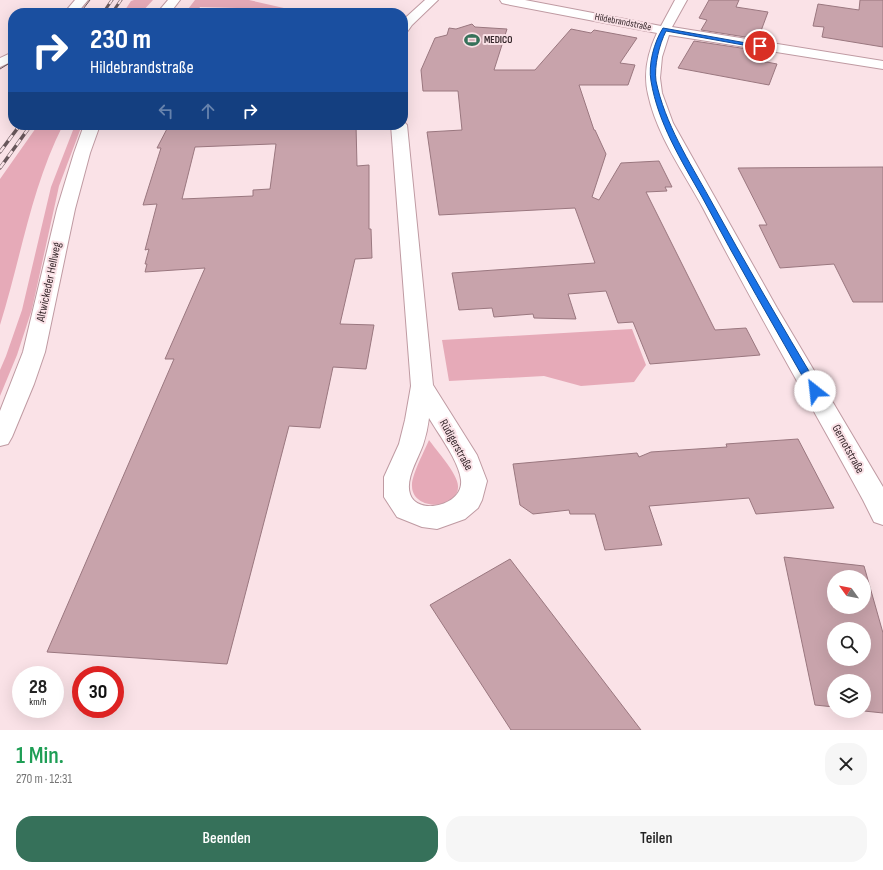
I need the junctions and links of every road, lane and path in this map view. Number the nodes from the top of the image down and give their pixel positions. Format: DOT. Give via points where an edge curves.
graph roads {
  1 [pos="82,0"];
  2 [pos="174,0"];
  3 [pos="432,0"];
  4 [pos="506,0"];
  5 [pos="681,0"];
  6 [pos="75,8"];
  7 [pos="167,8"];
  8 [pos="408,22"];
  9 [pos="664,30"];
  10 [pos="883,65"];
  11 [pos="90,130"];
  12 [pos="399,130"];
  13 [pos="422,386"];
  14 [pos="0,437"];
  15 [pos="883,514"];
  1 -- 6 [label="street"];
  2 -- 7 [label="street"];
  3 -- 8 [label="street"];
  4 -- 9 [label="street, Hildebrandstraße"];
  5 -- 9 [label="street, Gernotstraße"];
  9 -- 10 [label="street, Hildebrandstraße"];
  9 -- 15 [label="street, Gernotstraße" via="653,66 653,80 662,114 721,227"];
  11 -- 14 [label="street, Altwickeder Hellweg" via="79,157 67,201 34,353"];
  12 -- 13 [label="street, Rüdigerstraße"];
  13 -- 13 [label="street, Rüdigerstraße" via="414,432 397,477 397,497 406,509 422,516 437,518 456,511 469,500 474,482 468,462"];
}
